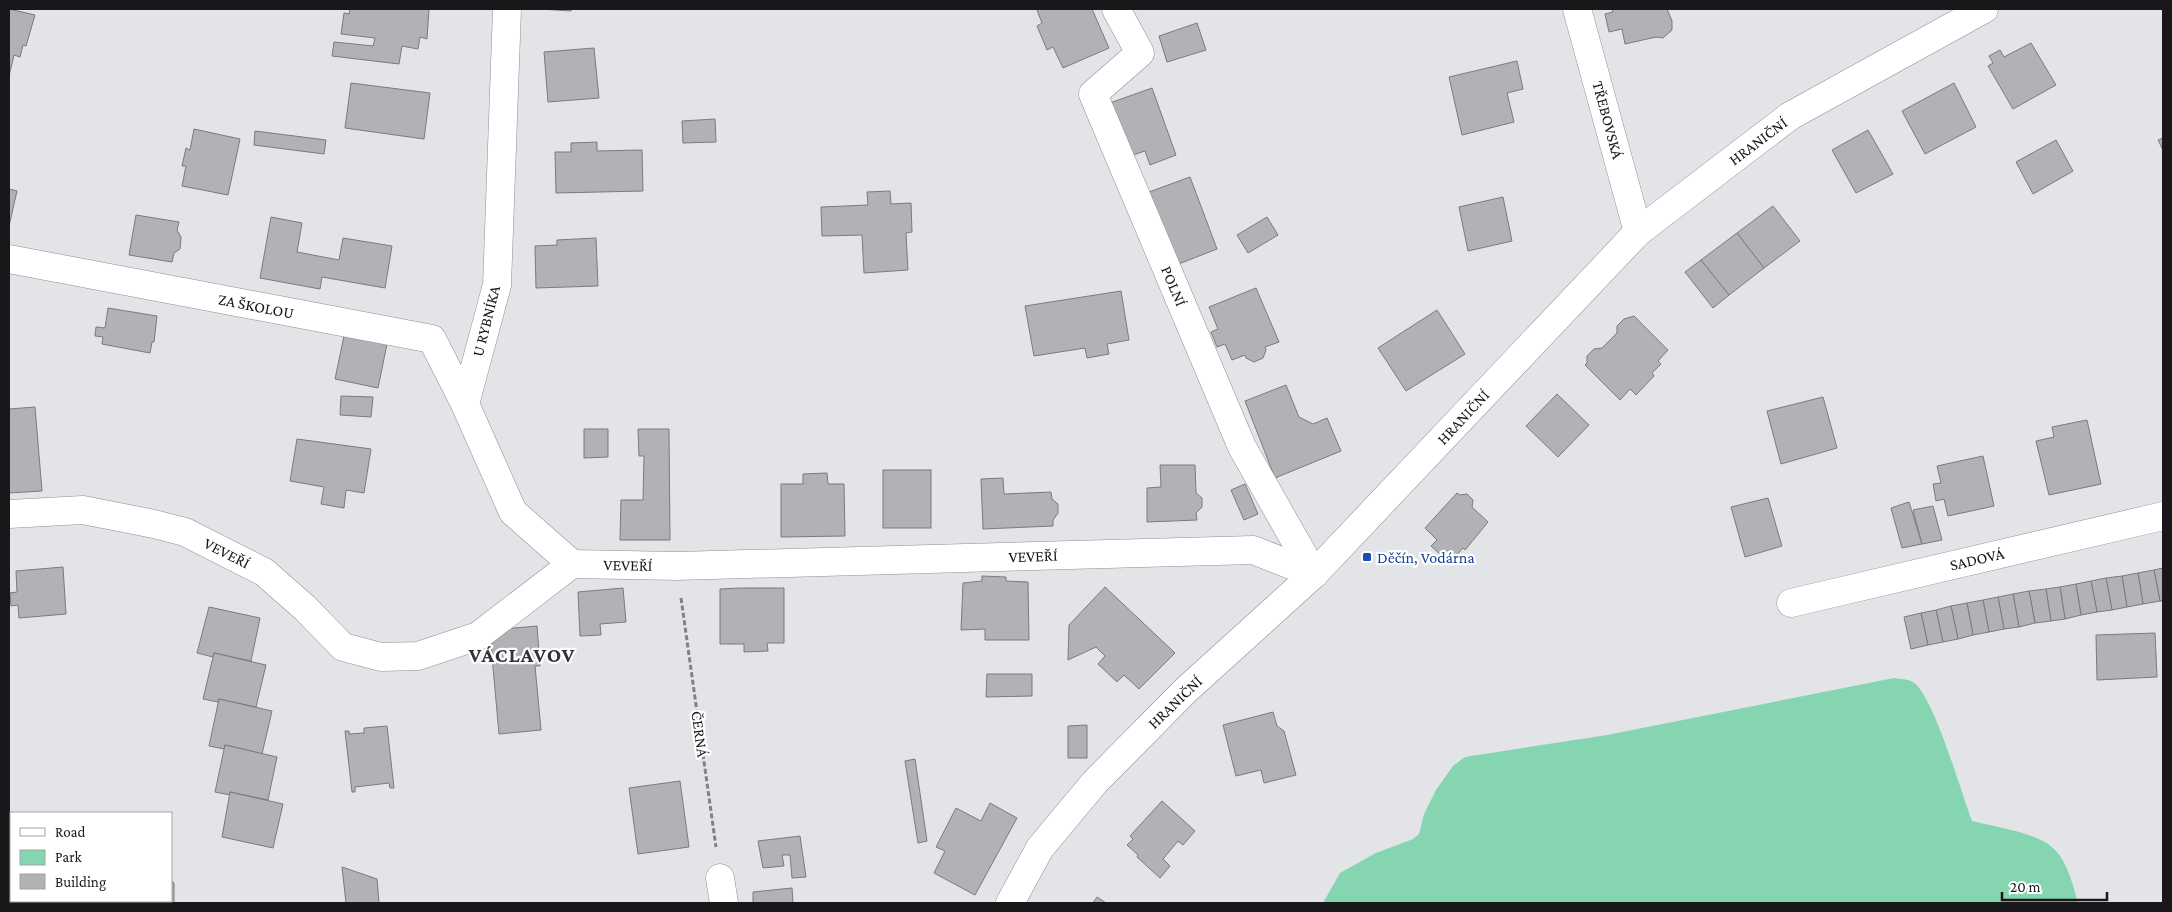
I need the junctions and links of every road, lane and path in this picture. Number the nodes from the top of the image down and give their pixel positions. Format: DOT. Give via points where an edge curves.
graph roads {
  1 [pos="507,9"];
  2 [pos="1116,9"];
  3 [pos="1577,9"];
  4 [pos="1984,9"];
  5 [pos="1638,232"];
  6 [pos="9,259"];
  7 [pos="465,404"];
  8 [pos="9,514"];
  9 [pos="2163,516"];
  10 [pos="572,564"];
  11 [pos="677,566"];
  12 [pos="1314,574"];
  13 [pos="1791,603"];
  14 [pos="722,891"];
  15 [pos="1010,903"];
  1 -- 7 [label="street, U RYBNÍKA" via="497,285"];
  2 -- 12 [label="street, POLNÍ" via="1140,53 1093,94 1242,446"];
  3 -- 5 [label="street, TŘEBOVSKÁ"];
  4 -- 5 [label="street, HRANIČNÍ" via="1790,116"];
  5 -- 12 [label="street, HRANIČNÍ"];
  6 -- 7 [label="street, ZA ŠKOLOU" via="432,339"];
  7 -- 10 [label="street" via="513,512"];
  8 -- 10 [label="street, VEVEŘÍ" via="83,510 185,532 264,572 343,647 381,657 418,656 478,636"];
  9 -- 13 [label="street, SADOVÁ"];
  10 -- 11 [label="street, VEVEŘÍ"];
  11 -- 12 [label="street, VEVEŘÍ" via="1253,550"];
  11 -- 14 [label="path, ČERNÁ"];
  12 -- 15 [label="street, HRANIČNÍ" via="1186,690 1096,782 1040,848"];
}
